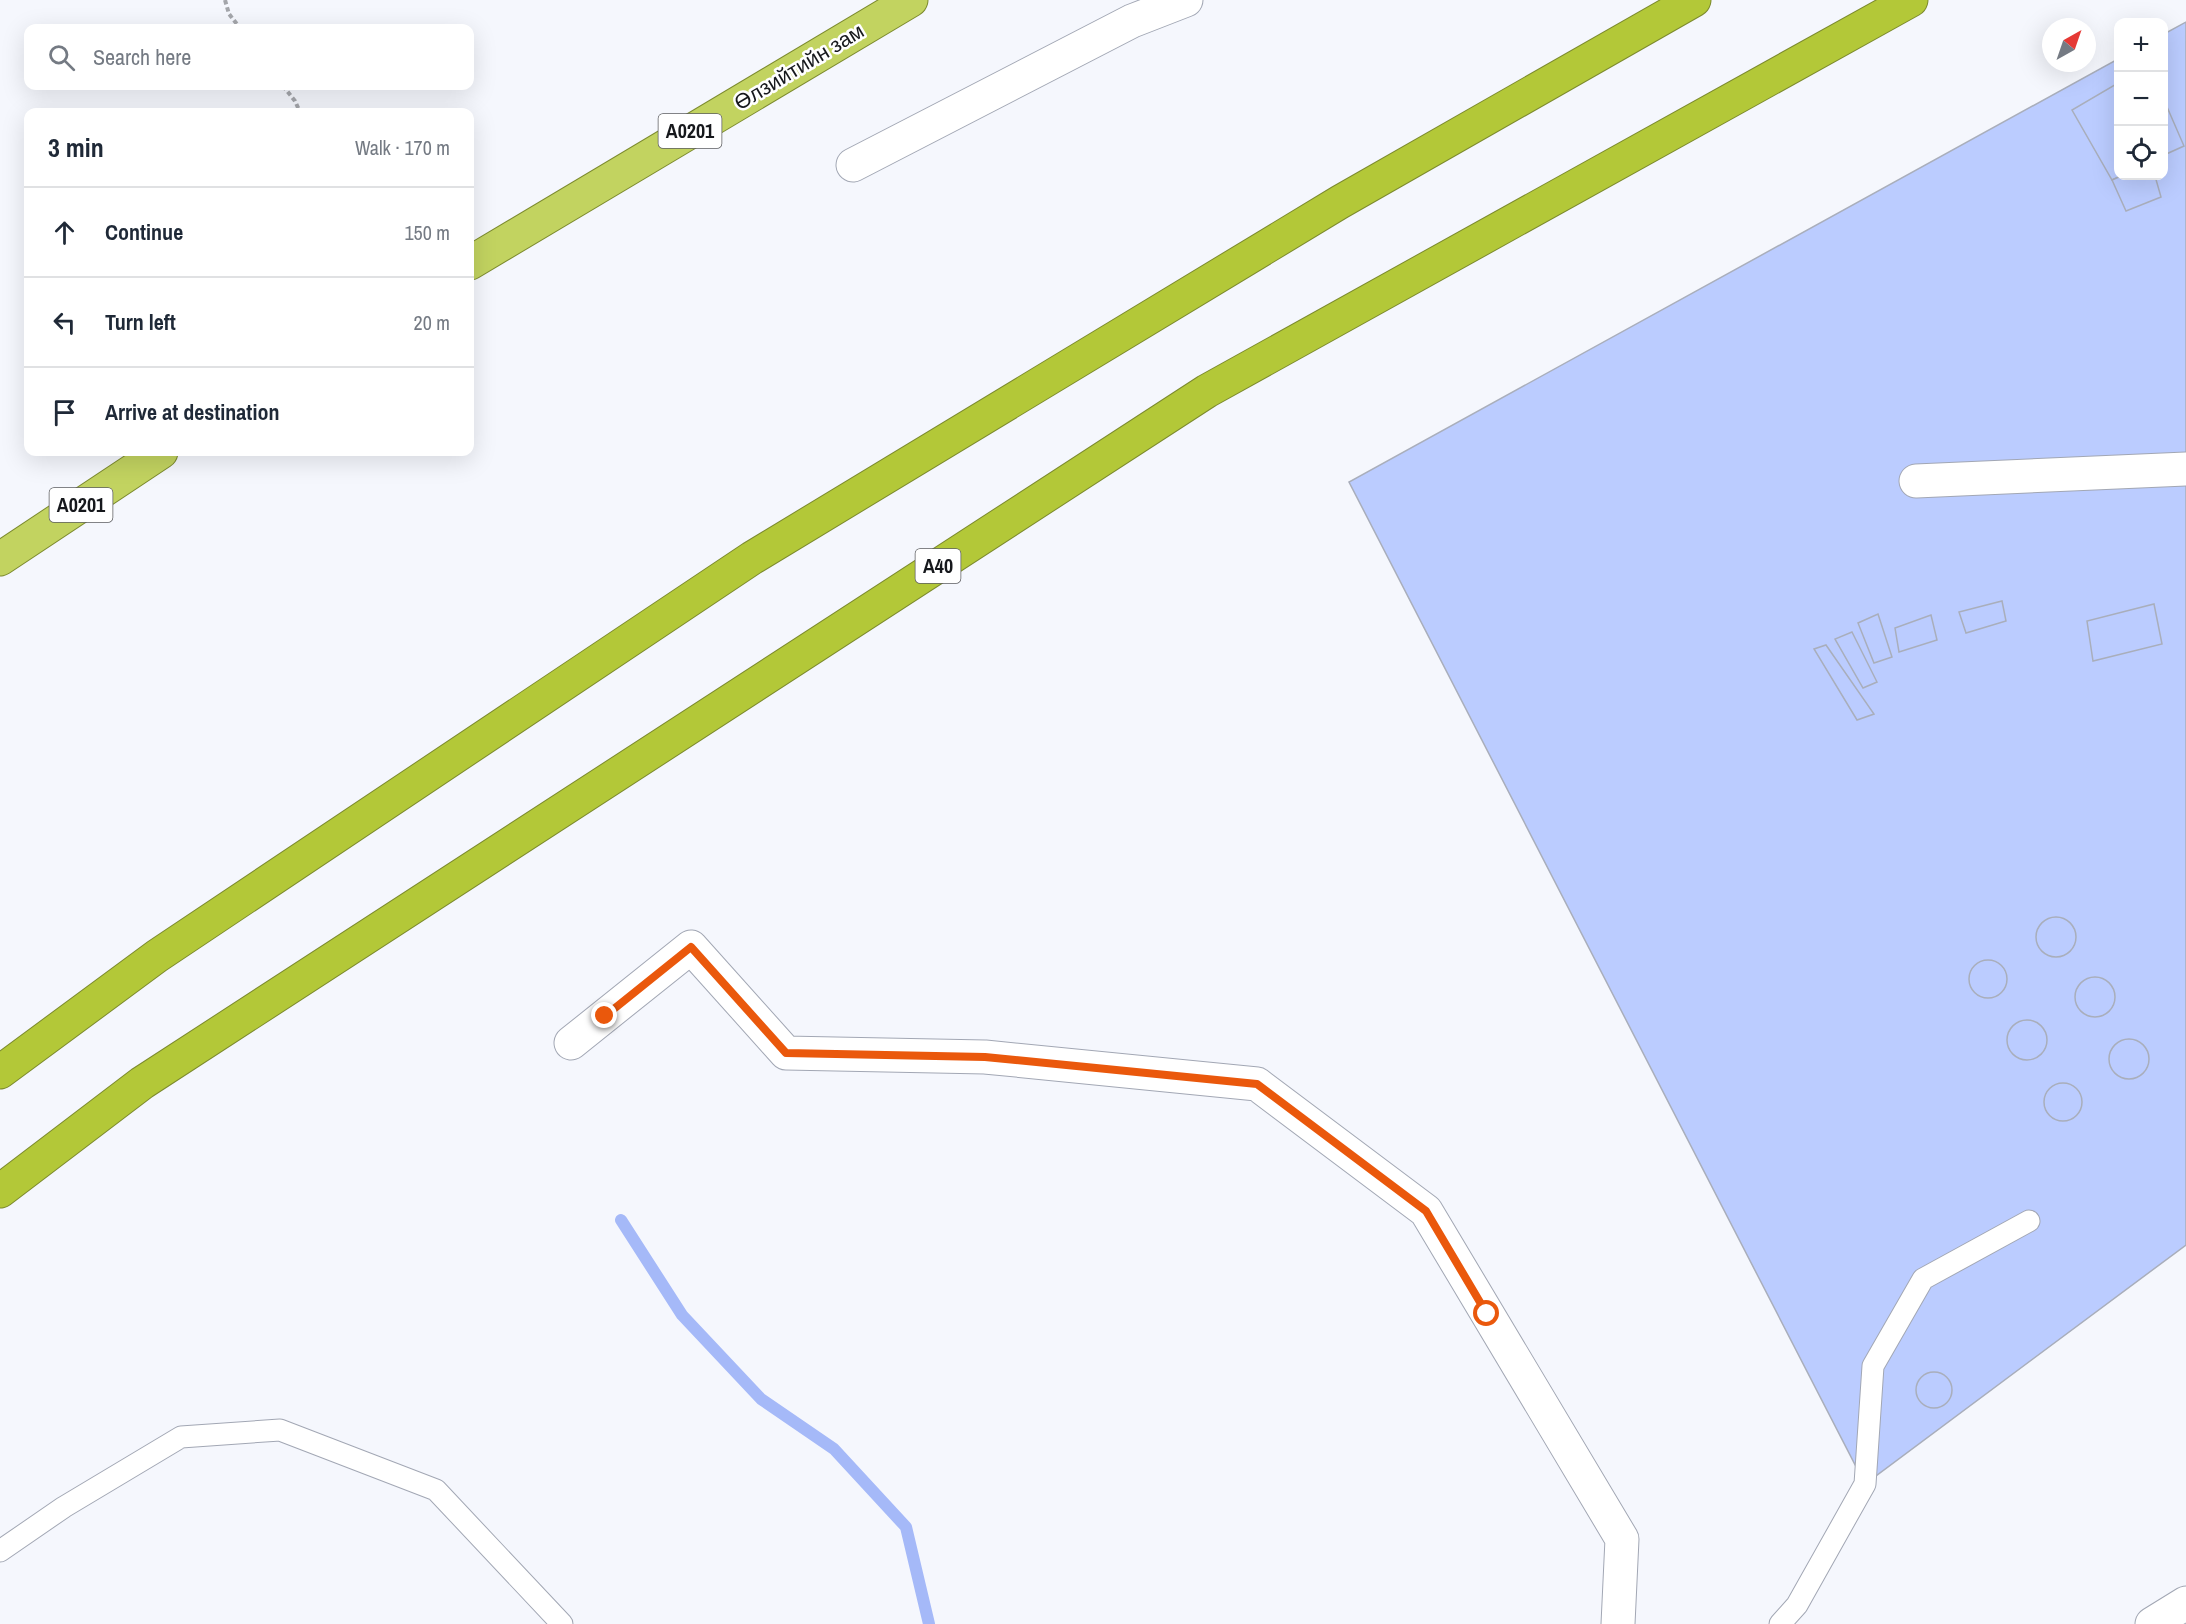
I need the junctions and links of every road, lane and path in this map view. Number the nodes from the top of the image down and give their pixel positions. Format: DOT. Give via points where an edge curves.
graph roads {
  1 [pos="225,0"];
  2 [pos="911,0"];
  3 [pos="1186,0"];
  4 [pos="1694,0"];
  5 [pos="1911,0"];
  6 [pos="237,24"];
  7 [pos="286,90"];
  8 [pos="298,108"];
  9 [pos="853,165"];
  10 [pos="474,261"];
  11 [pos="155,456"];
  12 [pos="2186,469"];
  13 [pos="1916,481"];
  14 [pos="0,559"];
  15 [pos="571,1043"];
  16 [pos="0,1072"];
  17 [pos="0,1191"];
  18 [pos="2029,1221"];
  19 [pos="0,1551"];
  20 [pos="2186,1603"];
  21 [pos="562,1624"];
  22 [pos="1618,1624"];
  23 [pos="1780,1624"];
  24 [pos="2152,1624"];
  1 -- 6 [label="path"];
  2 -- 10 [label="highway, Өлзийтийн зам / A0201"];
  3 -- 9 [label="street" via="1132,21"];
  4 -- 16 [label="highway" via="1340,202 752,558 156,957"];
  5 -- 17 [label="highway, A40" via="1207,391 142,1083"];
  7 -- 8 [label="path"];
  11 -- 14 [label="highway, A0201"];
  12 -- 13 [label="street"];
  15 -- 22 [label="street" via="691,947 786,1053 985,1057 1257,1084 1426,1211 1622,1539"];
  18 -- 23 [label="lane" via="1923,1279 1873,1366 1865,1484 1797,1605"];
  19 -- 21 [label="lane" via="64,1507 181,1437 280,1430 436,1490"];
  20 -- 24 [label="street"];
}
